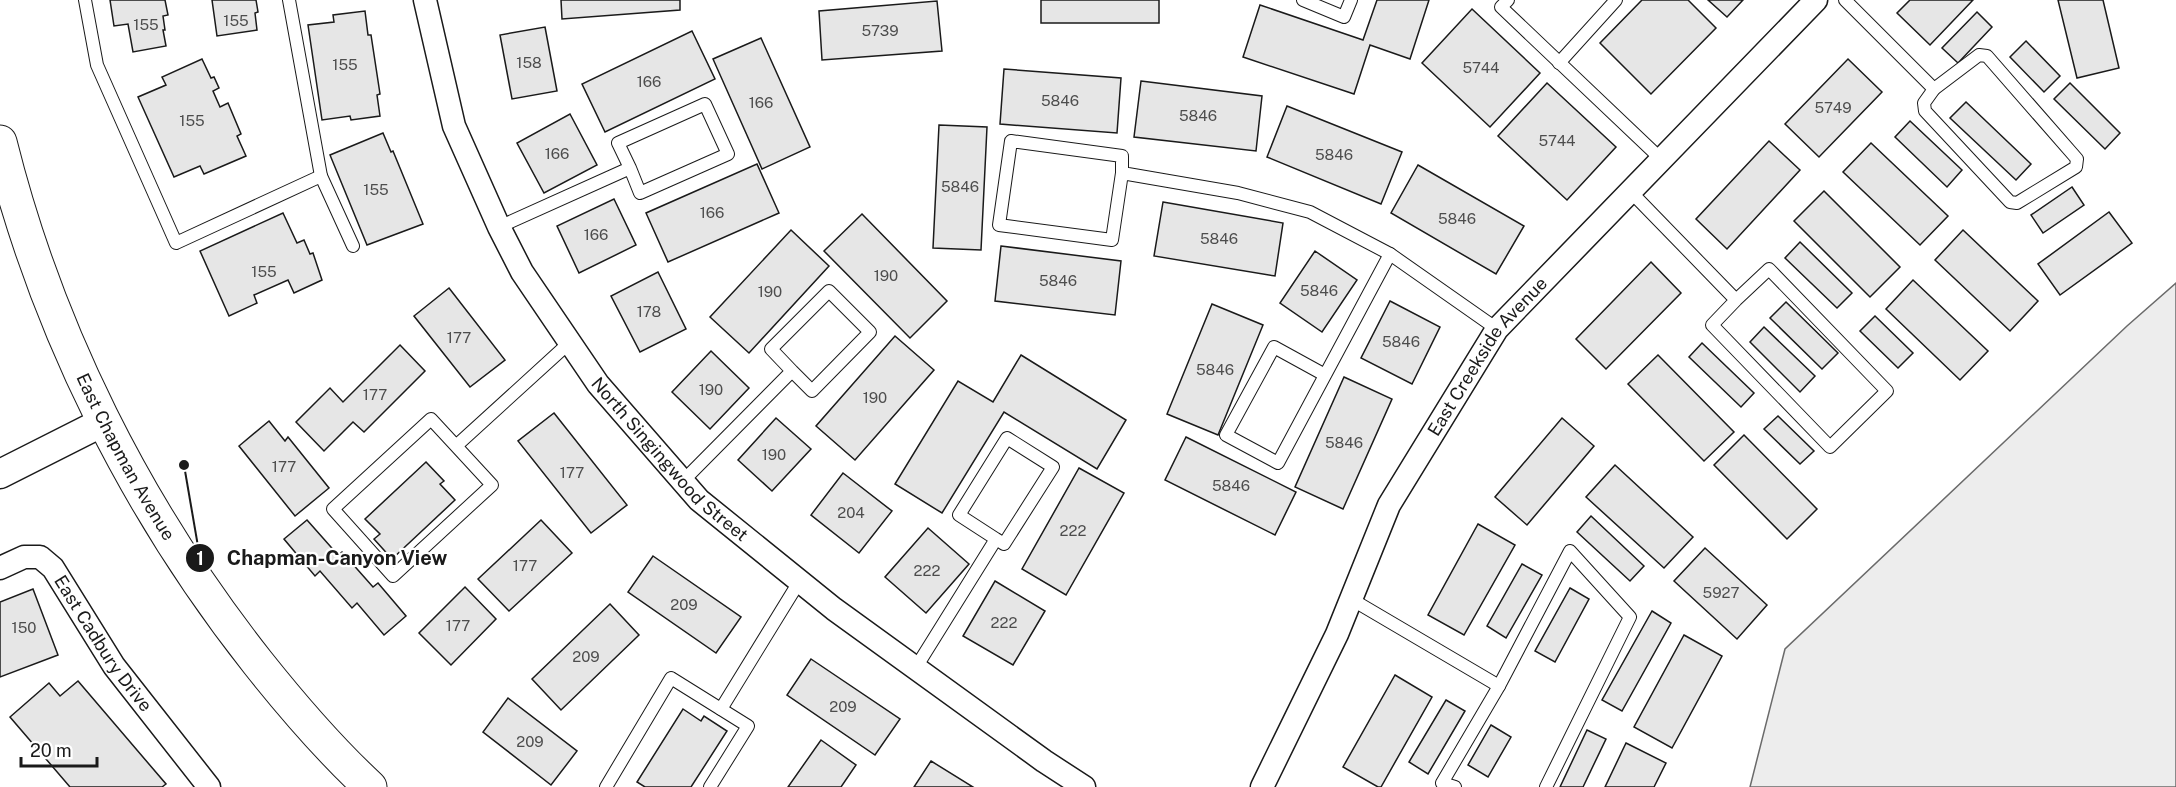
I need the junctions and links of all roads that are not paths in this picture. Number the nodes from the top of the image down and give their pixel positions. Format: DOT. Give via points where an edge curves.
graph roads {
  1 [pos="85,0"];
  2 [pos="289,0"];
  3 [pos="425,0"];
  4 [pos="1303,0"];
  5 [pos="1351,0"];
  6 [pos="1508,0"];
  7 [pos="1616,0"];
  8 [pos="1816,0"];
  9 [pos="1845,0"];
  10 [pos="1559,63"];
  11 [pos="1934,89"];
  12 [pos="0,142"];
  13 [pos="1662,160"];
  14 [pos="630,168"];
  15 [pos="1122,173"];
  16 [pos="321,176"];
  17 [pos="1630,192"];
  18 [pos="499,227"];
  19 [pos="353,246"];
  20 [pos="1390,254"];
  21 [pos="1736,300"];
  22 [pos="1497,329"];
  23 [pos="569,343"];
  24 [pos="792,371"];
  25 [pos="1325,375"];
  26 [pos="103,422"];
  27 [pos="456,446"];
  28 [pos="0,474"];
  29 [pos="682,482"];
  30 [pos="996,539"];
  31 [pos="0,568"];
  32 [pos="799,582"];
  33 [pos="1351,598"];
  34 [pos="915,669"];
  35 [pos="1499,686"];
  36 [pos="721,709"];
  37 [pos="209,787"];
  38 [pos="370,787"];
  39 [pos="606,787"];
  40 [pos="710,787"];
  41 [pos="1084,787"];
  42 [pos="1262,787"];
  43 [pos="1455,787"];
  44 [pos="1546,787"];
  1 -- 16 [label="lane" via="97,65 176,243"];
  2 -- 16 [label="lane"];
  3 -- 18 [label="street, North Singingwood Street" via="454,126"];
  4 -- 5 [label="lane" via="1344,17"];
  6 -- 10 [label="lane" via="1501,7"];
  7 -- 10 [label="lane"];
  8 -- 13 [label="street, East Creekside Avenue"];
  9 -- 11 [label="lane"];
  10 -- 13 [label="lane"];
  11 -- 11 [label="lane" via="1924,103 1925,111 2010,202 2017,203 2076,167 2077,159 1987,56 1979,56"];
  12 -- 26 [label="main road, East Chapman Avenue" via="33,253"];
  13 -- 17 [label="street, East Creekside Avenue"];
  14 -- 14 [label="lane" via="640,193 728,153 705,104 618,143"];
  14 -- 18 [label="lane"];
  15 -- 15 [label="lane" via="1122,156 1011,141 999,225 1112,240"];
  15 -- 20 [label="lane" via="1238,193 1310,212"];
  16 -- 19 [label="lane"];
  17 -- 21 [label="lane"];
  17 -- 22 [label="street, East Creekside Avenue"];
  18 -- 23 [label="street, North Singingwood Street" via="522,272"];
  20 -- 22 [label="lane"];
  20 -- 25 [label="lane"];
  21 -- 21 [label="lane" via="1712,325 1830,447 1887,391 1769,268"];
  22 -- 33 [label="street, East Creekside Avenue" via="1389,505"];
  23 -- 27 [label="lane"];
  23 -- 29 [label="street, North Singingwood Street" via="598,384"];
  24 -- 24 [label="lane" via="812,391 870,332 829,291 771,349"];
  24 -- 29 [label="lane"];
  25 -- 25 [label="lane" via="1278,463 1227,435 1274,347"];
  26 -- 28 [label="street"];
  26 -- 38 [label="main road, East Chapman Avenue" via="149,507 205,592 301,717"];
  27 -- 27 [label="lane" via="492,485 393,576 333,510 431,419"];
  29 -- 32 [label="street, North Singingwood Street"];
  30 -- 30 [label="lane" via="1004,544 1053,467 1007,438 959,515"];
  30 -- 34 [label="lane"];
  31 -- 37 [label="street, East Cadbury Drive" via="24,557 40,557 54,568 114,666"];
  32 -- 34 [label="street, North Singingwood Street"];
  32 -- 36 [label="lane"];
  33 -- 35 [label="lane"];
  33 -- 42 [label="street, East Creekside Avenue"];
  34 -- 41 [label="street, North Singingwood Street"];
  35 -- 43 [label="lane" via="1442,783"];
  35 -- 44 [label="lane" via="1570,551 1630,616"];
  36 -- 39 [label="lane" via="671,678"];
  36 -- 40 [label="lane" via="748,726"];
}
